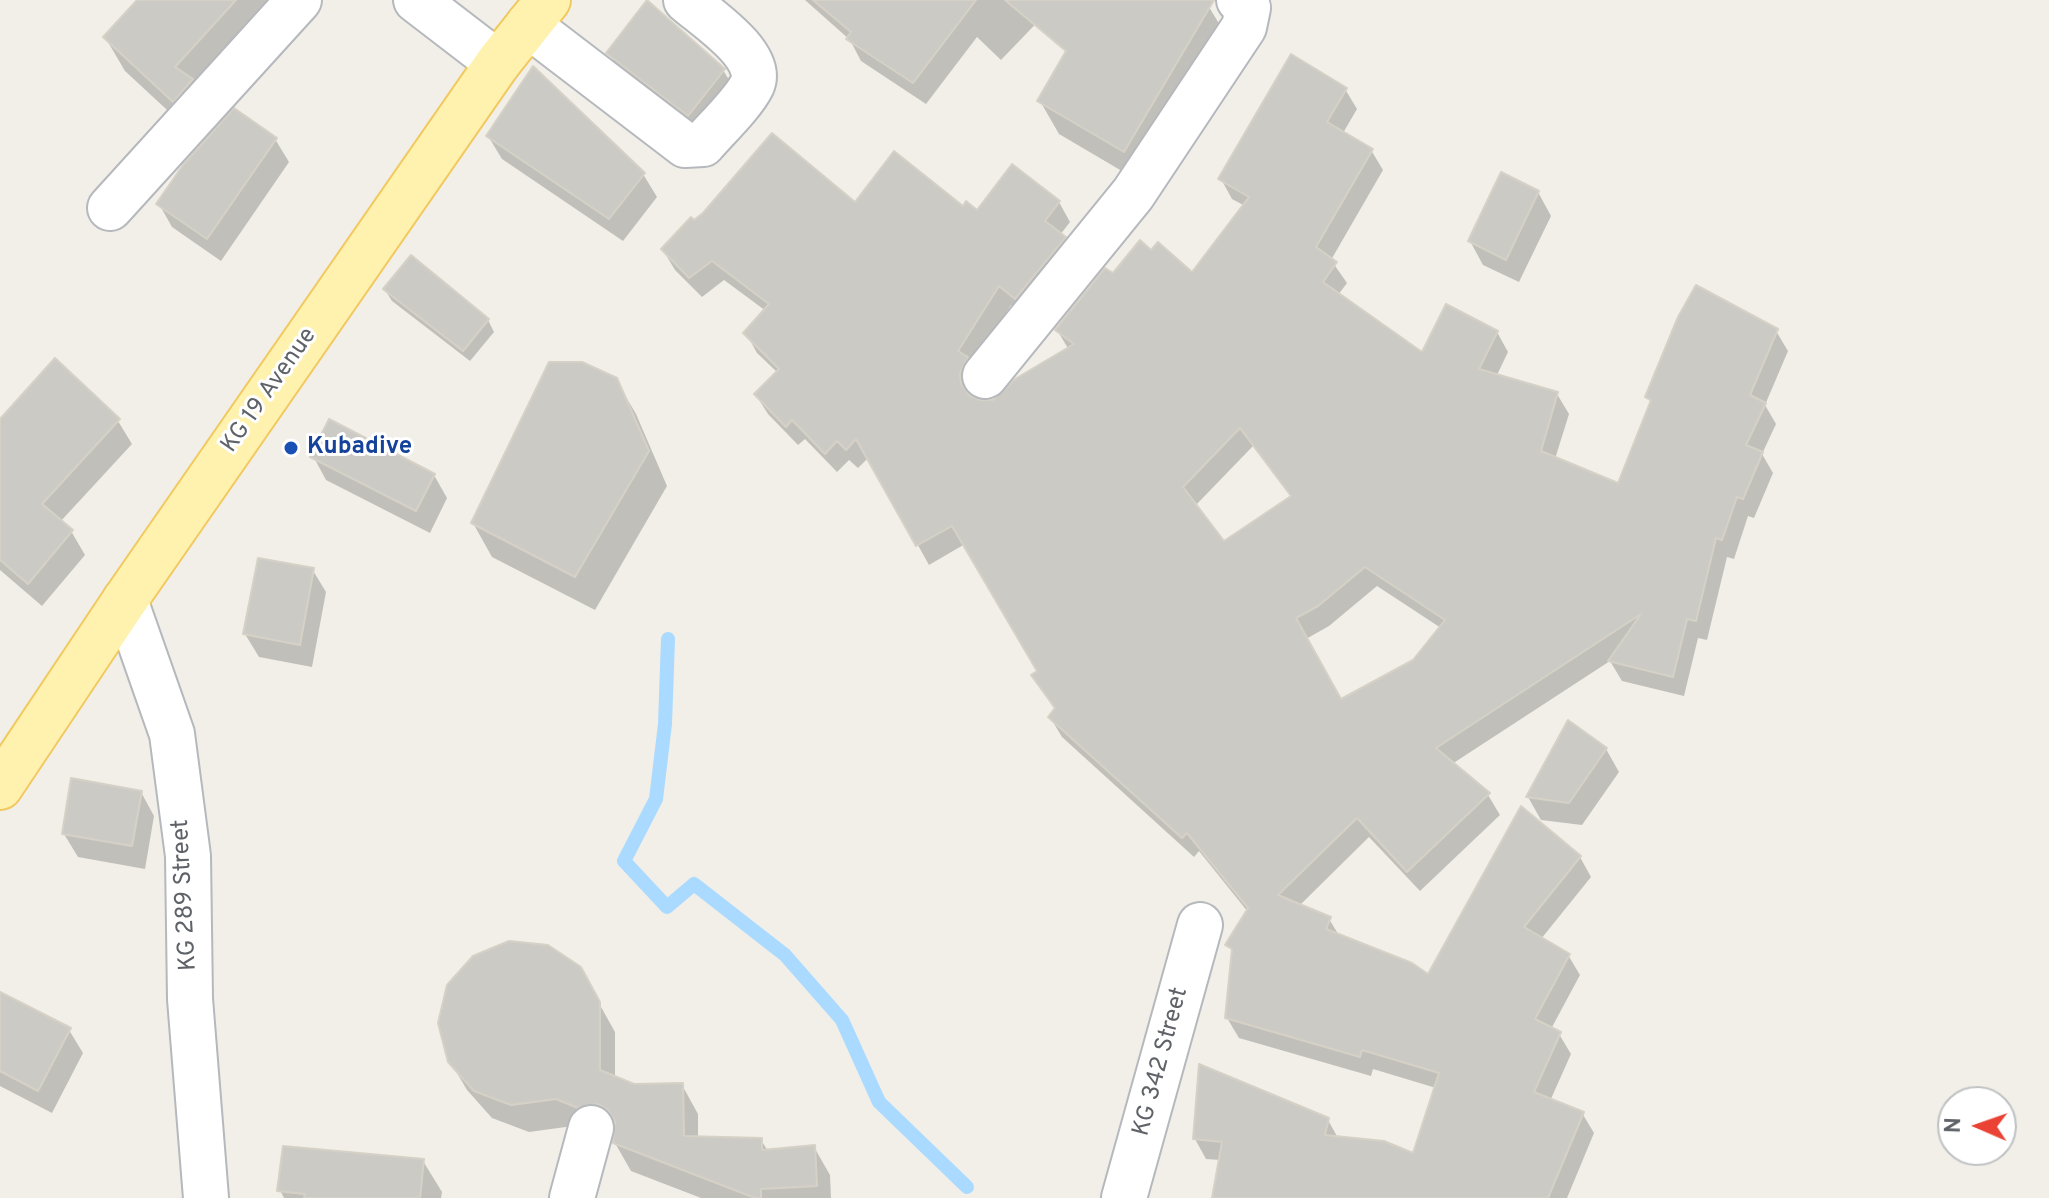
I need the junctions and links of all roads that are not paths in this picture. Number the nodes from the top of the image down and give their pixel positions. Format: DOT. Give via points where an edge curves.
graph roads {
  1 [pos="299,0"];
  2 [pos="416,0"];
  3 [pos="686,0"];
  4 [pos="1239,0"];
  5 [pos="538,13"];
  6 [pos="498,63"];
  7 [pos="110,208"];
  8 [pos="985,376"];
  9 [pos="125,600"];
  10 [pos="0,787"];
  11 [pos="1200,925"];
  12 [pos="591,1128"];
  13 [pos="206,1198"];
  14 [pos="572,1198"];
  15 [pos="1124,1198"];
  1 -- 7 [label="street"];
  2 -- 6 [label="street"];
  3 -- 5 [label="street" via="745,51 753,67 752,85 703,144 685,145"];
  4 -- 8 [label="street" via="1248,8 1244,27 1133,194"];
  5 -- 6 [label="main road, KG 19 Avenue"];
  6 -- 9 [label="main road, KG 19 Avenue"];
  9 -- 10 [label="main road, KG 19 Avenue"];
  9 -- 13 [label="street, KG 289 Street" via="172,734 188,856 190,999"];
  11 -- 15 [label="street, KG 342 Street"];
  12 -- 14 [label="street"];
}
